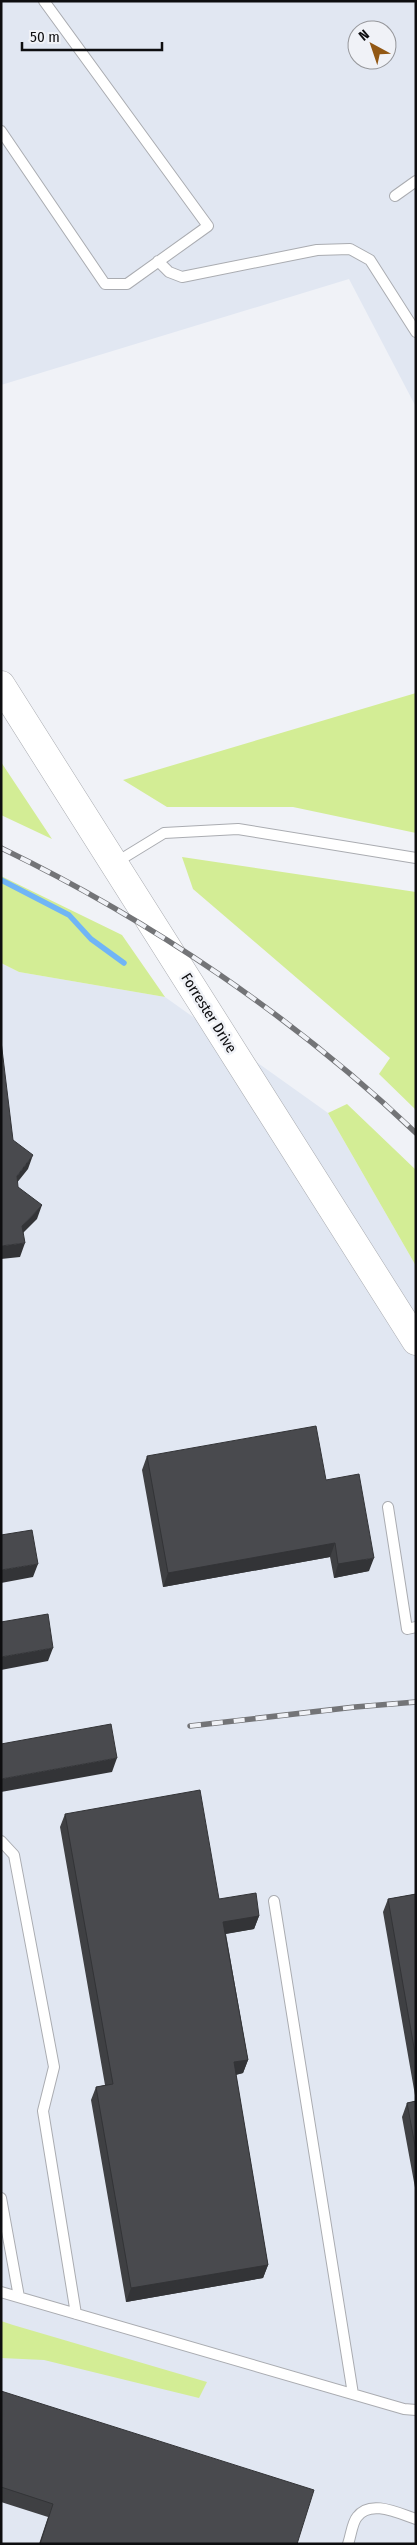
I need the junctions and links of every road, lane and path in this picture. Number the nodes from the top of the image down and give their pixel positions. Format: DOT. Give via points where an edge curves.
graph roads {
  1 [pos="44,1"];
  2 [pos="1,131"];
  3 [pos="416,181"];
  4 [pos="394,196"];
  5 [pos="158,261"];
  6 [pos="416,332"];
  7 [pos="1,685"];
  8 [pos="416,858"];
  9 [pos="114,864"];
  10 [pos="416,1341"];
  11 [pos="388,1507"];
  12 [pos="416,1627"];
  13 [pos="1,1841"];
  14 [pos="274,1901"];
  15 [pos="1,2198"];
  16 [pos="4,2232"];
  17 [pos="1,2292"];
  18 [pos="19,2297"];
  19 [pos="76,2314"];
  20 [pos="353,2394"];
  21 [pos="416,2410"];
  22 [pos="416,2519"];
  23 [pos="348,2544"];
  1 -- 5 [label="lane" via="208,226"];
  2 -- 5 [label="lane" via="105,284 127,284"];
  3 -- 4 [label="lane"];
  5 -- 6 [label="lane" via="169,272 182,277 317,250 350,249 370,260"];
  7 -- 9 [label="street, Forrester Drive"];
  8 -- 9 [label="lane" via="238,829 164,833"];
  9 -- 10 [label="street, Forrester Drive"];
  11 -- 12 [label="lane" via="407,1629"];
  13 -- 19 [label="lane" via="14,1855 54,2067 43,2111"];
  14 -- 20 [label="lane"];
  15 -- 16 [label="lane"];
  16 -- 18 [label="lane"];
  17 -- 18 [label="lane"];
  18 -- 19 [label="lane"];
  19 -- 20 [label="lane"];
  20 -- 21 [label="lane"];
  22 -- 23 [label="lane" via="368,2508 356,2518"];
}
